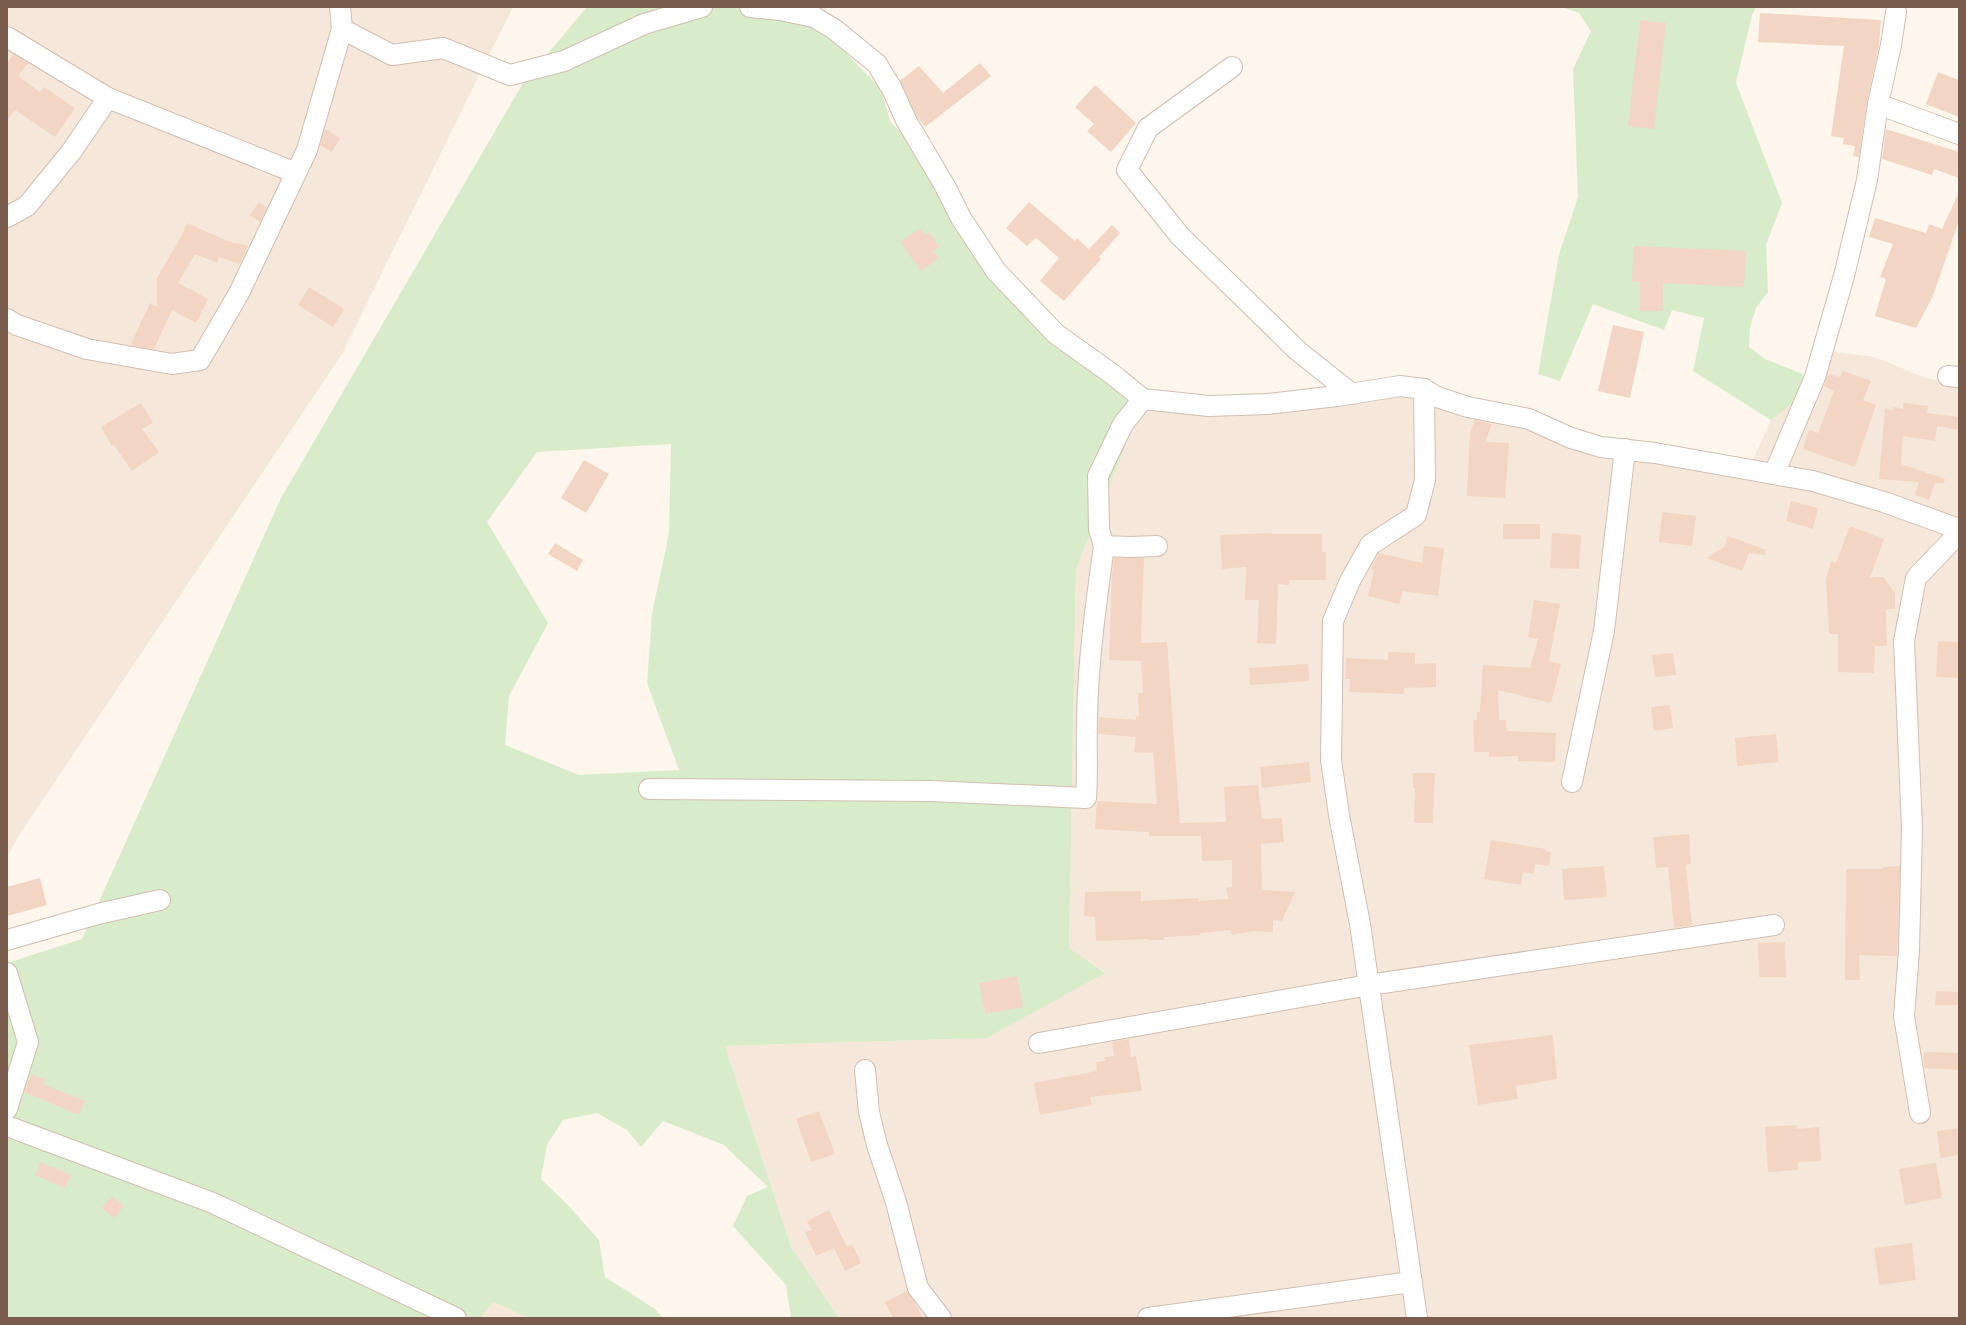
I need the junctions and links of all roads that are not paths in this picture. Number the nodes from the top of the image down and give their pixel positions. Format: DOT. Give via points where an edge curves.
graph roads {
  1 [pos="340,7"];
  2 [pos="702,7"];
  3 [pos="750,7"];
  4 [pos="1896,12"];
  5 [pos="342,29"];
  6 [pos="7,38"];
  7 [pos="1232,67"];
  8 [pos="108,98"];
  9 [pos="1878,104"];
  10 [pos="1959,134"];
  11 [pos="296,173"];
  12 [pos="7,217"];
  13 [pos="7,319"];
  14 [pos="1424,389"];
  15 [pos="1352,394"];
  16 [pos="1143,399"];
  17 [pos="1625,449"];
  18 [pos="1774,474"];
  19 [pos="1959,529"];
  20 [pos="1959,533"];
  21 [pos="1104,546"];
  22 [pos="1157,546"];
  23 [pos="1572,782"];
  24 [pos="649,789"];
  25 [pos="160,900"];
  26 [pos="1774,925"];
  27 [pos="7,940"];
  28 [pos="7,974"];
  29 [pos="1369,985"];
  30 [pos="1039,1043"];
  31 [pos="865,1070"];
  32 [pos="7,1110"];
  33 [pos="1920,1113"];
  34 [pos="7,1126"];
  35 [pos="1412,1282"];
  36 [pos="456,1318"];
  37 [pos="941,1318"];
  38 [pos="1148,1318"];
  39 [pos="1417,1318"];
  1 -- 5 [label="street"];
  2 -- 5 [label="street" via="644,24 564,61 510,75 443,48 392,55"];
  3 -- 16 [label="street" via="814,17 834,29 877,64 961,218 996,271 1056,334"];
  4 -- 9 [label="street"];
  5 -- 11 [label="street" via="306,150"];
  6 -- 8 [label="street"];
  7 -- 15 [label="street" via="1148,128 1127,170 1180,236 1298,351"];
  8 -- 11 [label="street"];
  8 -- 12 [label="street" via="71,152 27,206"];
  9 -- 10 [label="street"];
  9 -- 18 [label="street" via="1867,180 1844,276 1815,376"];
  11 -- 13 [label="street" via="239,293 200,360 172,364 86,349 17,325"];
  14 -- 15 [label="street" via="1400,386"];
  14 -- 17 [label="street" via="1468,407 1529,419 1571,438 1601,447"];
  14 -- 29 [label="street" via="1425,480 1416,515 1370,545 1350,581 1333,621 1331,760"];
  15 -- 16 [label="street" via="1268,404 1209,406"];
  16 -- 21 [label="street" via="1123,424 1098,476 1098,529"];
  17 -- 18 [label="street"];
  17 -- 23 [label="street" via="1604,631"];
  18 -- 19 [label="street" via="1813,481 1884,502"];
  20 -- 33 [label="street" via="1916,578 1904,642 1912,828 1909,951 1904,1016"];
  21 -- 22 [label="street"];
  21 -- 24 [label="street" via="1094,613 1087,718 1086,798 931,790"];
  25 -- 27 [label="street" via="98,914"];
  26 -- 29 [label="street"];
  28 -- 32 [label="street" via="28,1042"];
  29 -- 30 [label="street"];
  29 -- 35 [label="street"];
  31 -- 37 [label="street" via="869,1112 877,1145 896,1202 918,1288"];
  34 -- 36 [label="street" via="213,1203"];
  35 -- 38 [label="street"];
  35 -- 39 [label="street"];
}
